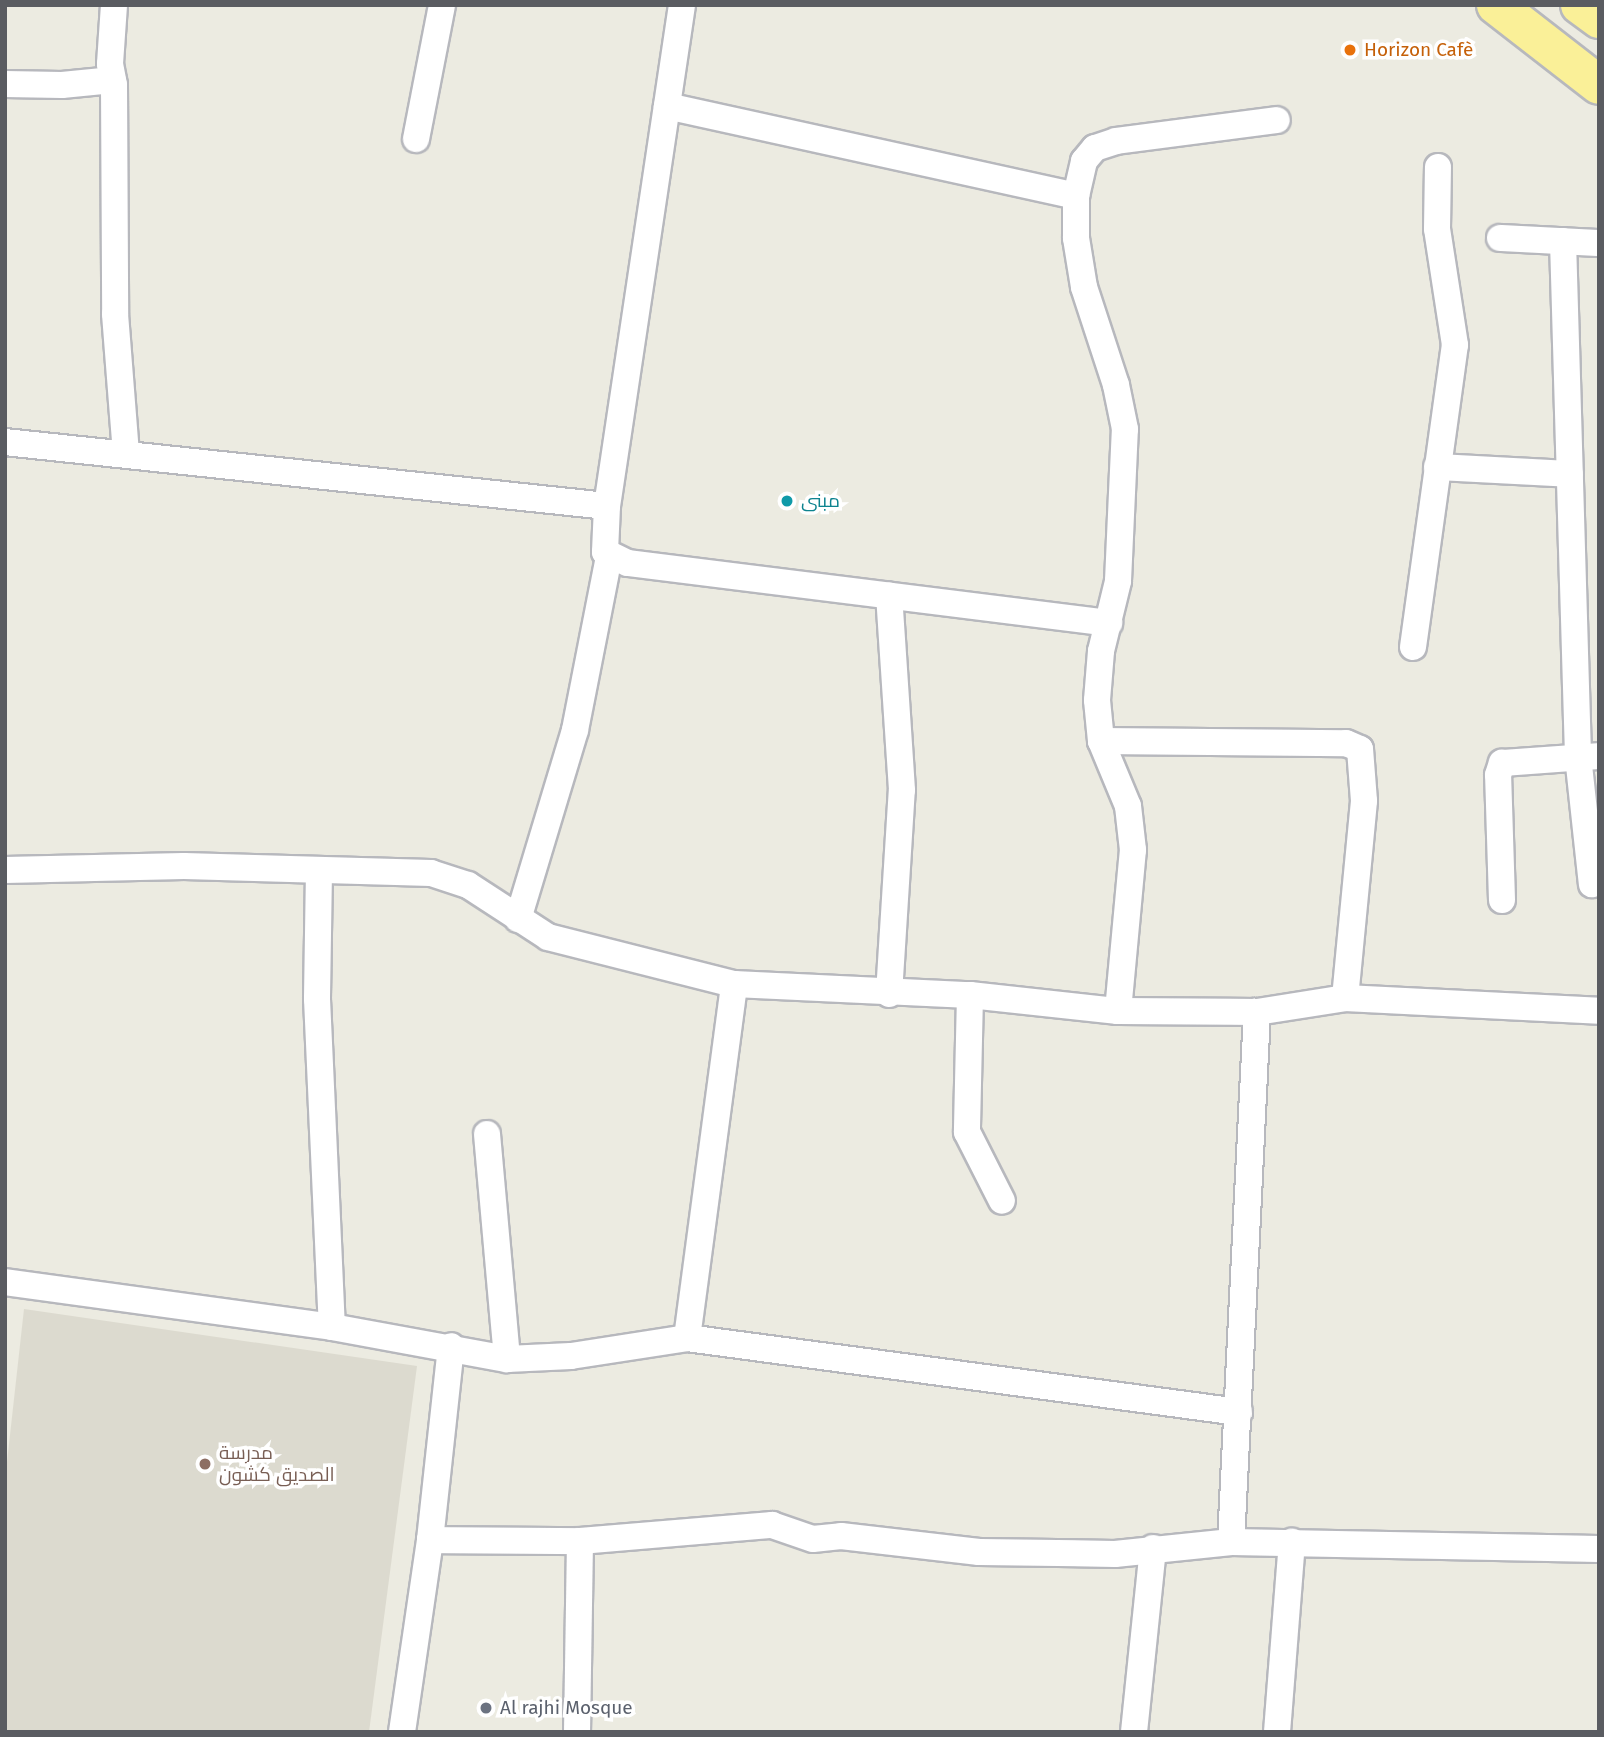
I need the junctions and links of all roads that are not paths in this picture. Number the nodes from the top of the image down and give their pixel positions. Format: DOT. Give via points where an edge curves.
graph roads {
  1 [pos="114,5"];
  2 [pos="442,5"];
  3 [pos="682,5"];
  4 [pos="1496,5"];
  5 [pos="1580,5"];
  6 [pos="1599,19"];
  7 [pos="113,80"];
  8 [pos="5,84"];
  9 [pos="1599,85"];
  10 [pos="667,106"];
  11 [pos="1277,120"];
  12 [pos="415,139"];
  13 [pos="1438,167"];
  14 [pos="1076,197"];
  15 [pos="1500,238"];
  16 [pos="1563,241"];
  17 [pos="1599,243"];
  18 [pos="5,442"];
  19 [pos="126,455"];
  20 [pos="1437,467"];
  21 [pos="1570,474"];
  22 [pos="607,506"];
  23 [pos="609,556"];
  24 [pos="889,595"];
  25 [pos="1109,623"];
  26 [pos="1413,648"];
  27 [pos="1101,741"];
  28 [pos="1588,756"];
  29 [pos="5,870"];
  30 [pos="318,870"];
  31 [pos="1592,884"];
  32 [pos="1502,900"];
  33 [pos="518,919"];
  34 [pos="734,984"];
  35 [pos="889,994"];
  36 [pos="970,995"];
  37 [pos="1345,998"];
  38 [pos="1118,1011"];
  39 [pos="1599,1011"];
  40 [pos="1257,1012"];
  41 [pos="487,1134"];
  42 [pos="1002,1201"];
  43 [pos="5,1282"];
  44 [pos="332,1327"];
  45 [pos="687,1338"];
  46 [pos="451,1346"];
  47 [pos="507,1359"];
  48 [pos="1239,1412"];
  49 [pos="430,1540"];
  50 [pos="580,1541"];
  51 [pos="1231,1542"];
  52 [pos="1292,1542"];
  53 [pos="1153,1548"];
  54 [pos="1599,1549"];
  55 [pos="402,1732"];
  56 [pos="576,1732"];
  57 [pos="1133,1732"];
  58 [pos="1277,1732"];
  1 -- 7 [label="street"];
  2 -- 12 [label="street"];
  3 -- 10 [label="street"];
  4 -- 9 [label="highway"];
  5 -- 6 [label="highway"];
  7 -- 8 [label="street"];
  7 -- 19 [label="street" via="115,314"];
  10 -- 14 [label="street"];
  10 -- 22 [label="street"];
  11 -- 14 [label="street" via="1116,141 1095,148 1084,161"];
  13 -- 20 [label="street" via="1437,229 1455,345"];
  14 -- 25 [label="street" via="1076,238 1084,287 1116,385 1125,429 1122,538"];
  15 -- 16 [label="street"];
  16 -- 17 [label="street"];
  16 -- 21 [label="street"];
  18 -- 19 [label="street"];
  19 -- 22 [label="street"];
  20 -- 21 [label="street"];
  20 -- 26 [label="street"];
  21 -- 28 [label="street"];
  22 -- 23 [label="street" via="602,541"];
  23 -- 24 [label="street" via="628,563"];
  23 -- 33 [label="street" via="575,730"];
  24 -- 25 [label="street"];
  24 -- 35 [label="street" via="902,790"];
  25 -- 27 [label="street" via="1097,678"];
  27 -- 37 [label="street" via="1346,743 1360,749 1364,801"];
  27 -- 38 [label="street" via="1128,806 1133,850"];
  28 -- 31 [label="street"];
  28 -- 32 [label="street" via="1502,763 1498,775"];
  29 -- 30 [label="street" via="184,866"];
  30 -- 33 [label="street" via="431,873 468,885"];
  30 -- 44 [label="street" via="317,999"];
  33 -- 34 [label="street" via="548,937 594,951"];
  34 -- 35 [label="street"];
  34 -- 45 [label="street"];
  35 -- 36 [label="street"];
  36 -- 38 [label="street"];
  36 -- 42 [label="street" via="967,1132"];
  37 -- 39 [label="street"];
  37 -- 40 [label="street"];
  38 -- 40 [label="street"];
  40 -- 48 [label="street"];
  41 -- 47 [label="street"];
  43 -- 44 [label="street"];
  44 -- 46 [label="street"];
  45 -- 47 [label="street" via="570,1356"];
  45 -- 48 [label="street"];
  46 -- 47 [label="street"];
  46 -- 49 [label="street"];
  48 -- 51 [label="street"];
  49 -- 50 [label="street"];
  49 -- 55 [label="street"];
  50 -- 53 [label="street" via="772,1525 813,1539 841,1536 979,1552 1115,1554"];
  50 -- 56 [label="street"];
  51 -- 52 [label="street"];
  51 -- 53 [label="street"];
  52 -- 54 [label="street"];
  52 -- 58 [label="street"];
  53 -- 57 [label="street"];
}
